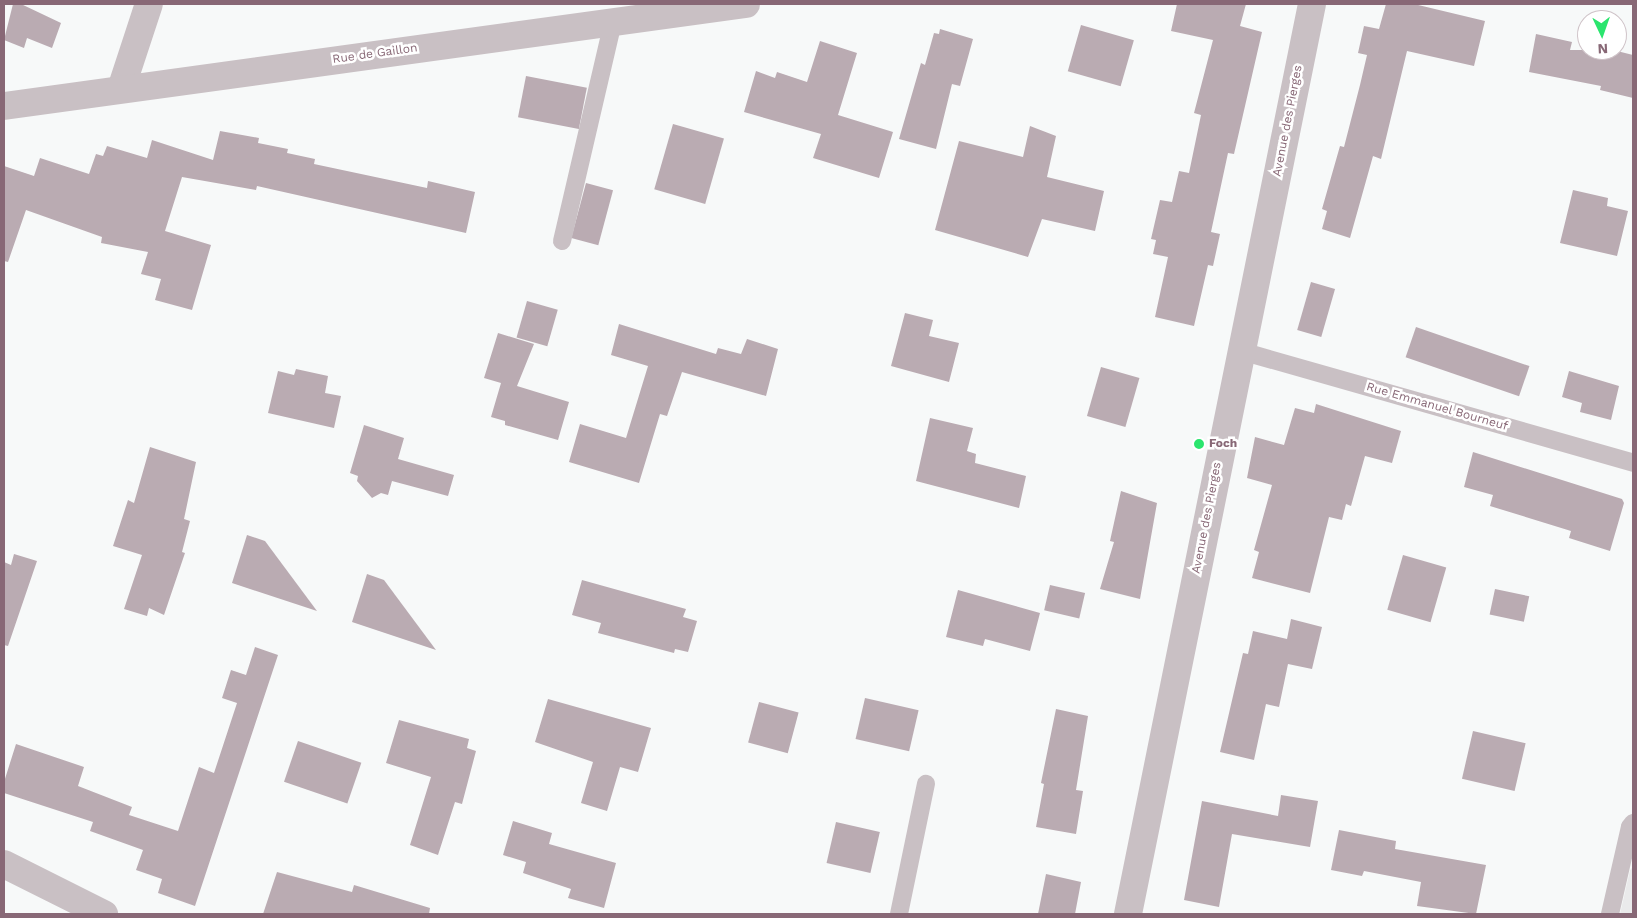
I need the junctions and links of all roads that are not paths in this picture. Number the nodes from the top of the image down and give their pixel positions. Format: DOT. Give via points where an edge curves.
graph roads {
  1 [pos="149,4"];
  2 [pos="746,4"];
  3 [pos="1312,4"];
  4 [pos="613,22"];
  5 [pos="121,89"];
  6 [pos="4,106"];
  7 [pos="562,241"];
  8 [pos="1241,351"];
  9 [pos="1633,463"];
  10 [pos="926,784"];
  11 [pos="1633,824"];
  12 [pos="4,864"];
  13 [pos="104,914"];
  14 [pos="899,914"];
  15 [pos="1128,914"];
  16 [pos="1610,914"];
  1 -- 5 [label="street"];
  2 -- 4 [label="street, Rue de Gaillon"];
  3 -- 8 [label="street, Avenue des Pierges"];
  4 -- 5 [label="street, Rue de Gaillon"];
  4 -- 7 [label="lane"];
  5 -- 6 [label="street, Rue de Gaillon"];
  8 -- 9 [label="lane, Rue Emmanuel Bourneuf"];
  8 -- 15 [label="street, Avenue des Pierges"];
  10 -- 14 [label="lane"];
  11 -- 16 [label="lane"];
  12 -- 13 [label="street"];
}
